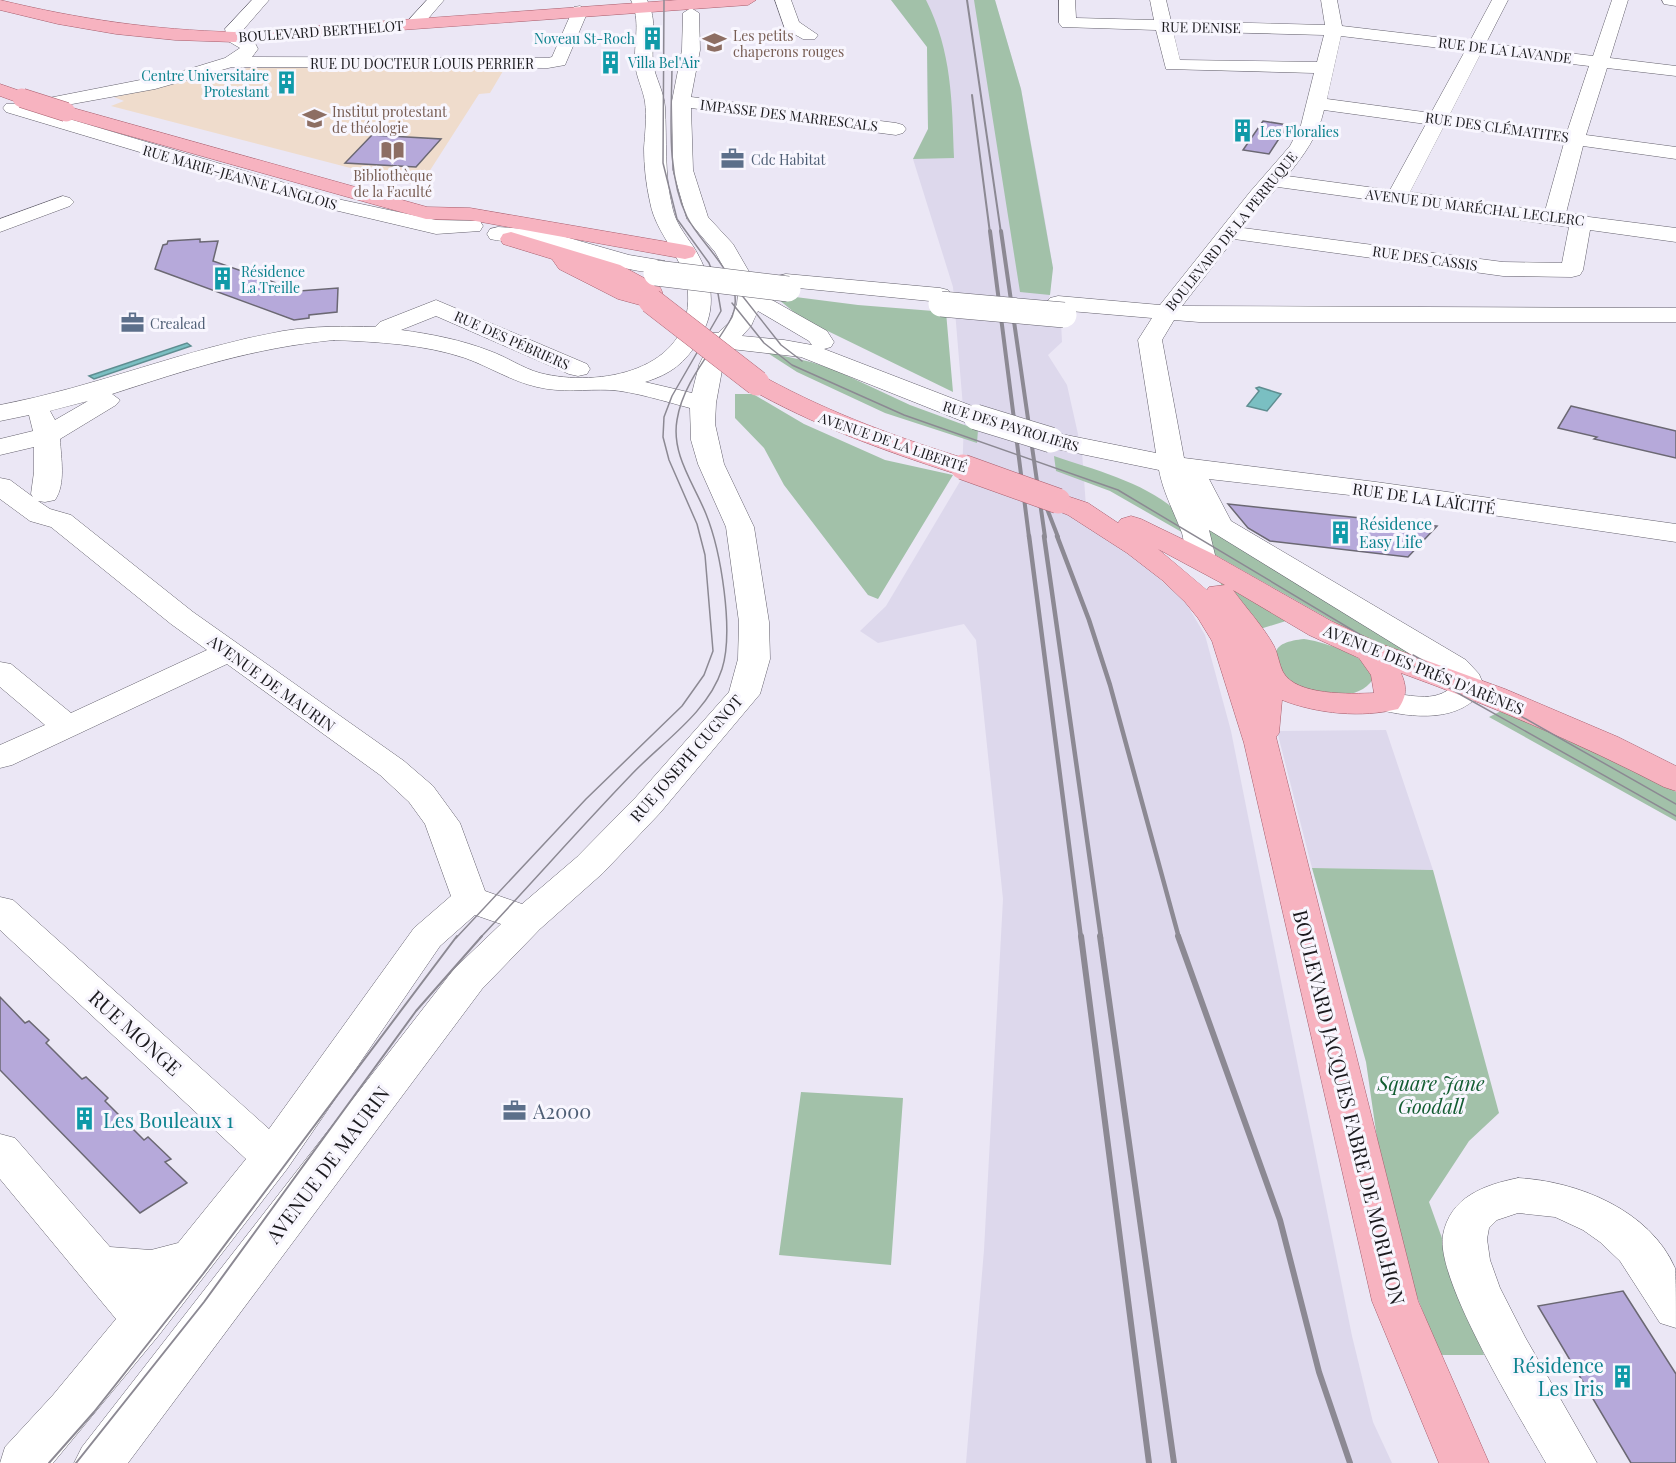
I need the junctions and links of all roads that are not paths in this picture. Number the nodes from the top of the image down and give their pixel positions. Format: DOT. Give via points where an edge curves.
graph roads {
  1 [pos="261,0"];
  2 [pos="436,0"];
  3 [pos="748,0"];
  4 [pos="783,0"];
  5 [pos="1067,0"];
  6 [pos="1158,0"];
  7 [pos="1329,0"];
  8 [pos="1500,0"];
  9 [pos="1620,0"];
  10 [pos="1670,0"];
  11 [pos="1676,1"];
  12 [pos="641,3"];
  13 [pos="0,5"];
  14 [pos="671,5"];
  15 [pos="698,8"];
  16 [pos="580,11"];
  17 [pos="414,24"];
  18 [pos="1163,26"];
  19 [pos="1334,30"];
  20 [pos="809,34"];
  21 [pos="234,37"];
  22 [pos="1476,46"];
  23 [pos="231,62"];
  24 [pos="1600,62"];
  25 [pos="1326,68"];
  26 [pos="1676,71"];
  27 [pos="0,90"];
  28 [pos="681,101"];
  29 [pos="1318,103"];
  30 [pos="12,105"];
  31 [pos="1437,119"];
  32 [pos="896,129"];
  33 [pos="1575,138"];
  34 [pos="1676,153"];
  35 [pos="1273,180"];
  36 [pos="1396,197"];
  37 [pos="63,202"];
  38 [pos="426,213"];
  39 [pos="1554,217"];
  40 [pos="1581,220"];
  41 [pos="0,226"];
  42 [pos="472,226"];
  43 [pos="1228,232"];
  44 [pos="498,234"];
  45 [pos="1676,235"];
  46 [pos="682,247"];
  47 [pos="652,275"];
  48 [pos="750,293"];
  49 [pos="1676,315"];
  50 [pos="1163,317"];
  51 [pos="694,330"];
  52 [pos="731,334"];
  53 [pos="381,335"];
  54 [pos="822,342"];
  55 [pos="858,368"];
  56 [pos="578,369"];
  57 [pos="144,377"];
  58 [pos="613,383"];
  59 [pos="703,403"];
  60 [pos="8,414"];
  61 [pos="47,436"];
  62 [pos="0,447"];
  63 [pos="0,458"];
  64 [pos="1171,463"];
  65 [pos="0,486"];
  66 [pos="45,494"];
  67 [pos="1068,505"];
  68 [pos="61,521"];
  69 [pos="1676,533"];
  70 [pos="1201,560"];
  71 [pos="1320,628"];
  72 [pos="1259,647"];
  73 [pos="1370,651"];
  74 [pos="228,652"];
  75 [pos="0,671"];
  76 [pos="1269,678"];
  77 [pos="1469,688"];
  78 [pos="1387,702"];
  79 [pos="68,728"];
  80 [pos="1261,743"];
  81 [pos="0,758"];
  82 [pos="1676,780"];
  83 [pos="470,899"];
  84 [pos="0,909"];
  85 [pos="527,920"];
  86 [pos="0,1150"];
  87 [pos="272,1157"];
  88 [pos="193,1258"];
  89 [pos="98,1263"];
  90 [pos="1676,1309"];
  91 [pos="143,1321"];
  92 [pos="22,1463"];
  93 [pos="99,1463"];
  94 [pos="1464,1463"];
  95 [pos="1572,1463"];
  1 -- 21 [label="street" via="234,29"];
  2 -- 17 [label="street"];
  3 -- 15 [label="main road"];
  4 -- 20 [label="street" via="791,25"];
  5 -- 18 [label="street, RUE DENISE" via="1068,23"];
  6 -- 18 [label="street"];
  7 -- 19 [label="street, BOULEVARD DE LA PERRUQUE"];
  8 -- 22 [label="street"];
  9 -- 24 [label="street"];
  10 -- 11 [label="street"];
  12 -- 14 [label="main road, BOULEVARD BERTHELOT"];
  12 -- 16 [label="main road, BOULEVARD BERTHELOT"];
  12 -- 46 [label="street" via="645,69 655,104 653,157 657,185 664,218"];
  13 -- 21 [label="main road, BOULEVARD BERTHELOT" via="98,26"];
  14 -- 15 [label="street"];
  15 -- 28 [label="street"];
  16 -- 17 [label="main road, BOULEVARD BERTHELOT"];
  16 -- 23 [label="street, RUE DU DOCTEUR LOUIS PERRIER" via="559,61 548,63"];
  17 -- 21 [label="main road, BOULEVARD BERTHELOT"];
  18 -- 19 [label="street, RUE DENISE"];
  18 -- 25 [label="street" via="1172,65"];
  19 -- 22 [label="street, RUE DE LA LAVANDE"];
  19 -- 25 [label="street, BOULEVARD DE LA PERRUQUE"];
  21 -- 23 [label="street" via="247,43 249,49"];
  22 -- 24 [label="street, RUE DE LA LAVANDE"];
  22 -- 31 [label="street"];
  23 -- 30 [label="street" via="89,97"];
  24 -- 26 [label="street, RUE DE LA LAVANDE"];
  24 -- 33 [label="street"];
  25 -- 29 [label="street, BOULEVARD DE LA PERRUQUE"];
  27 -- 30 [label="main road"];
  28 -- 32 [label="street, IMPASSE DES MARRESCALS"];
  28 -- 48 [label="street" via="683,170 696,216 725,249"];
  29 -- 31 [label="street, RUE DES CLÉMATITES"];
  29 -- 35 [label="street, BOULEVARD DE LA PERRUQUE" via="1299,148"];
  30 -- 38 [label="main road, bridge" via="66,112"];
  30 -- 42 [label="street, RUE MARIE-JEANNE LANGLOIS" via="337,206 436,227"];
  31 -- 33 [label="street, RUE DES CLÉMATITES"];
  31 -- 36 [label="street"];
  33 -- 34 [label="street, RUE DES CLÉMATITES"];
  33 -- 39 [label="street"];
  35 -- 36 [label="street, AVENUE DU MARÉCHAL LECLERC"];
  35 -- 43 [label="street, BOULEVARD DE LA PERRUQUE"];
  36 -- 39 [label="street, AVENUE DU MARÉCHAL LECLERC"];
  37 -- 41 [label="street"];
  38 -- 42 [label="main road, AVENUE DE LA LIBERTÉ"];
  38 -- 47 [label="main road" via="470,214 539,227"];
  39 -- 40 [label="street, AVENUE DU MARÉCHAL LECLERC"];
  40 -- 43 [label="street, RUE DES CASSIS" via="1572,270 1503,269"];
  40 -- 45 [label="street, AVENUE DU MARÉCHAL LECLERC"];
  42 -- 44 [label="main road, AVENUE DE LA LIBERTÉ"];
  43 -- 50 [label="street, BOULEVARD DE LA PERRUQUE"];
  44 -- 47 [label="street" via="541,237 627,261"];
  44 -- 47 [label="main road, AVENUE DE LA LIBERTÉ" via="614,279"];
  46 -- 47 [label="main road"];
  46 -- 51 [label="street" via="702,302"];
  47 -- 50 [label="street, bridge" via="787,285 860,298 941,299"];
  47 -- 67 [label="main road, AVENUE DE LA LIBERTÉ, bridge" via="757,383 818,417"];
  48 -- 52 [label="street"];
  48 -- 54 [label="street, RUE DES PAYROLIERS"];
  49 -- 50 [label="street"];
  50 -- 64 [label="street, BOULEVARD DE LA PERRUQUE" via="1150,340"];
  51 -- 52 [label="street"];
  51 -- 58 [label="street" via="675,357 664,365"];
  52 -- 54 [label="street, RUE DES PAYROLIERS"];
  52 -- 55 [label="street, RUE DES PAYROLIERS"];
  52 -- 59 [label="street" via="711,365"];
  53 -- 56 [label="street, RUE DES PÉBRIERS" via="388,327 436,307"];
  53 -- 57 [label="street" via="313,335 245,344"];
  53 -- 58 [label="street" via="458,349 537,380"];
  54 -- 55 [label="street, RUE DES PAYROLIERS" via="850,358"];
  55 -- 64 [label="street, RUE DES PAYROLIERS, bridge" via="898,388 1051,440"];
  57 -- 60 [label="street"];
  57 -- 61 [label="street"];
  58 -- 59 [label="street"];
  59 -- 85 [label="street, RUE JOSEPH CUGNOT" via="704,440 711,464 740,527 754,622 754,659 744,694 648,805 590,865"];
  60 -- 61 [label="street" via="43,417"];
  61 -- 62 [label="street"];
  61 -- 66 [label="street"];
  63 -- 66 [label="street, AVENUE DE MAURIN"];
  64 -- 69 [label="street, RUE DE LA LAÏCITÉ"];
  64 -- 70 [label="street, BOULEVARD JACQUES FABRE DE MORLHON" via="1197,536"];
  64 -- 77 [label="street" via="1195,477 1214,517 1227,531 1455,667"];
  65 -- 68 [label="street, AVENUE DE MAURIN" via="40,515"];
  66 -- 68 [label="street, AVENUE DE MAURIN" via="59,507"];
  67 -- 70 [label="main road, AVENUE DES PRÉS D'ARÈNES" via="1124,522"];
  67 -- 80 [label="main road, BOULEVARD JACQUES FABRE DE MORLHON" via="1137,547 1196,596 1211,614 1227,641"];
  68 -- 74 [label="street, AVENUE DE MAURIN"];
  70 -- 71 [label="main road, AVENUE DES PRÉS D'ARÈNES"];
  70 -- 72 [label="main road, BOULEVARD JACQUES FABRE DE MORLHON" via="1226,603"];
  71 -- 72 [label="main road" via="1280,630 1268,635"];
  71 -- 73 [label="main road, AVENUE DES PRÉS D'ARÈNES"];
  72 -- 76 [label="main road, BOULEVARD JACQUES FABRE DE MORLHON"];
  73 -- 77 [label="main road, AVENUE DES PRÉS D'ARÈNES"];
  73 -- 78 [label="main road" via="1390,684"];
  74 -- 79 [label="street"];
  74 -- 83 [label="street, AVENUE DE MAURIN" via="392,768 421,794 442,823"];
  75 -- 79 [label="street"];
  76 -- 78 [label="main road" via="1279,687 1312,700"];
  76 -- 80 [label="main road, BOULEVARD JACQUES FABRE DE MORLHON"];
  77 -- 78 [label="street" via="1452,702 1423,708"];
  77 -- 82 [label="main road, AVENUE DES PRÉS D'ARÈNES" via="1606,744"];
  79 -- 81 [label="street"];
  80 -- 94 [label="main road, BOULEVARD JACQUES FABRE DE MORLHON" via="1395,1300"];
  83 -- 85 [label="street"];
  83 -- 87 [label="street" via="427,937"];
  84 -- 87 [label="street, RUE MONGE"];
  85 -- 93 [label="street, AVENUE DE MAURIN" via="468,979"];
  86 -- 89 [label="street"];
  87 -- 88 [label="street"];
  88 -- 89 [label="street" via="151,1268"];
  88 -- 91 [label="street"];
  89 -- 91 [label="street"];
  90 -- 95 [label="street" via="1632,1243 1585,1212 1537,1195 1521,1194 1506,1195 1475,1213 1465,1241 1472,1276 1498,1332"];
  91 -- 92 [label="street"];
}
